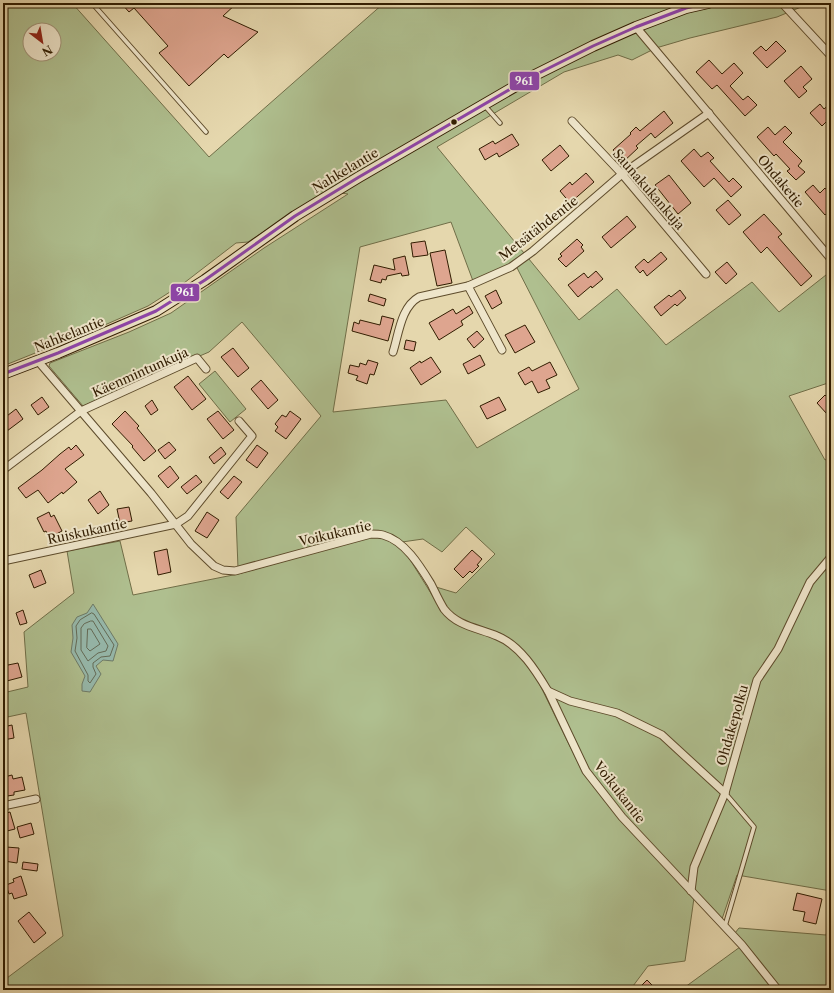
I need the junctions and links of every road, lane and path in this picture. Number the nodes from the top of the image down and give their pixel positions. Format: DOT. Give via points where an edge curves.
graph roads {
  1 [pos="92,3"];
  2 [pos="708,3"];
  3 [pos="782,3"];
  4 [pos="636,27"];
  5 [pos="831,56"];
  6 [pos="483,104"];
  7 [pos="709,113"];
  8 [pos="572,121"];
  9 [pos="500,123"];
  10 [pos="206,132"];
  11 [pos="622,174"];
  12 [pos="831,260"];
  13 [pos="706,274"];
  14 [pos="468,286"];
  15 [pos="502,350"];
  16 [pos="393,352"];
  17 [pos="38,361"];
  18 [pos="206,369"];
  19 [pos="3,374"];
  20 [pos="81,411"];
  21 [pos="240,421"];
  22 [pos="3,470"];
  23 [pos="176,524"];
  24 [pos="831,557"];
  25 [pos="3,561"];
  26 [pos="548,691"];
  27 [pos="725,793"];
  28 [pos="36,799"];
  29 [pos="3,806"];
  30 [pos="691,891"];
  31 [pos="725,926"];
  32 [pos="778,990"];
  1 -- 10 [label="lane"];
  2 -- 4 [label="main road, Nahkelantie" via="686,8"];
  3 -- 5 [label="street"];
  4 -- 6 [label="main road, Nahkelantie" via="560,63"];
  4 -- 7 [label="street, Ohdaketie"];
  6 -- 9 [label="lane"];
  6 -- 17 [label="main road, Nahkelantie" via="295,216 156,312"];
  7 -- 11 [label="street, Metsätähdentie"];
  7 -- 12 [label="street, Ohdaketie"];
  8 -- 11 [label="street, Saunakukankuja"];
  11 -- 13 [label="street, Saunakukankuja"];
  11 -- 14 [label="street, Metsätähdentie" via="511,267"];
  14 -- 15 [label="street"];
  14 -- 16 [label="street, Metsätähdentie" via="414,300 405,310"];
  17 -- 19 [label="main road, Nahkelantie"];
  17 -- 20 [label="street, Voikukantie"];
  18 -- 20 [label="street, Käenmintunkuja" via="197,358"];
  20 -- 22 [label="street"];
  20 -- 23 [label="street, Voikukantie"];
  21 -- 23 [label="street" via="252,436 188,516"];
  23 -- 25 [label="street, Ruiskukantie"];
  23 -- 26 [label="street, Voikukantie" via="190,544 214,566 235,571 371,534 382,535 397,542 411,555 444,609 456,620 510,643 526,659"];
  24 -- 27 [label="street, Ohdakepolku" via="810,582 778,649 757,680"];
  26 -- 27 [label="street" via="570,701 617,713 662,735"];
  26 -- 30 [label="street, Voikukantie" via="586,771 622,817"];
  27 -- 30 [label="street, Ohdakepolku" via="694,867"];
  27 -- 31 [label="lane" via="754,827"];
  28 -- 29 [label="street"];
  30 -- 31 [label="street, Voikukantie"];
  31 -- 32 [label="street, Voikukantie"];
}
